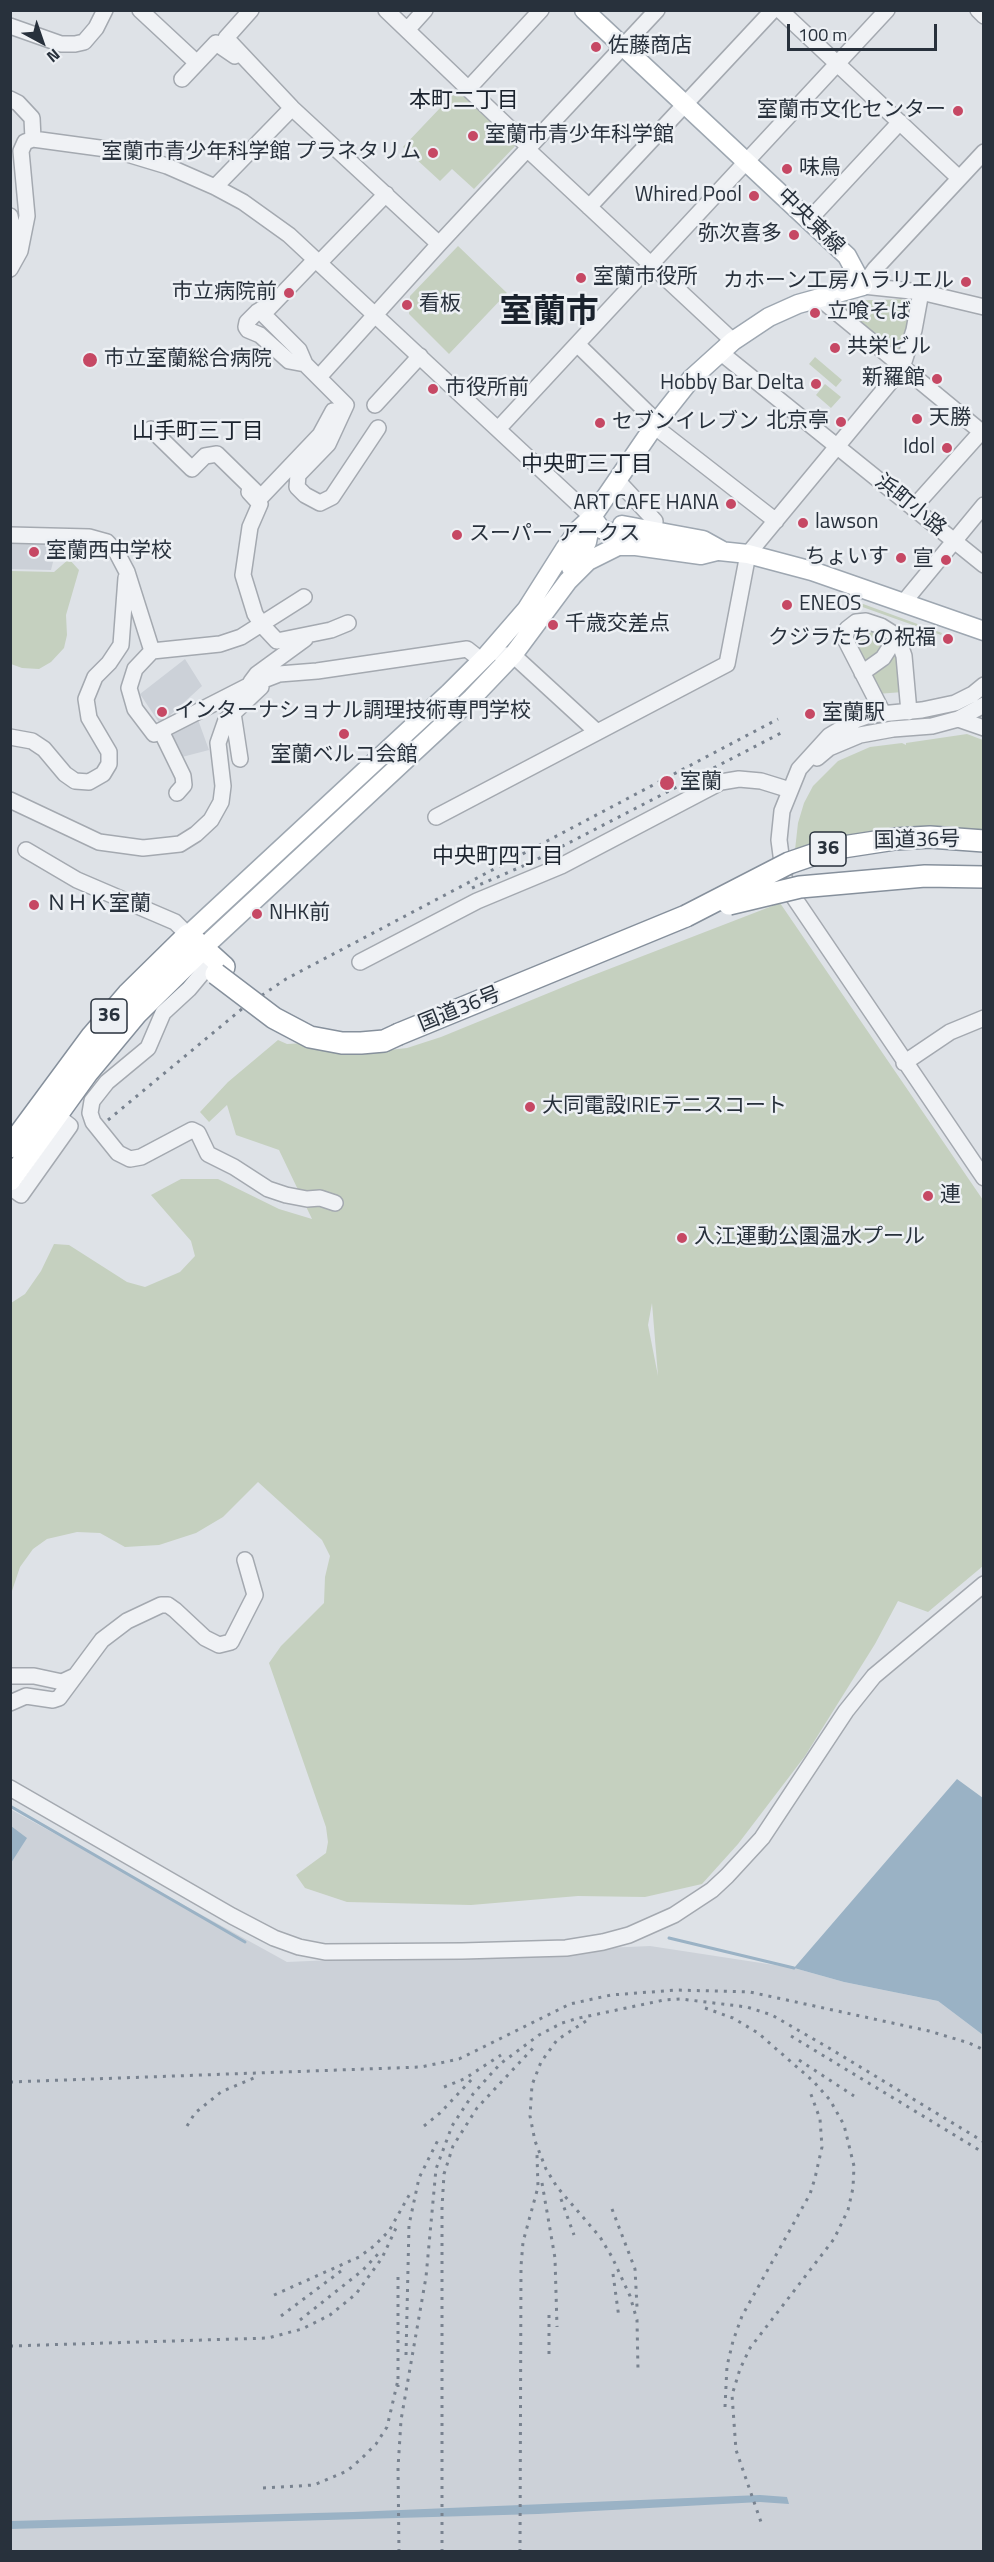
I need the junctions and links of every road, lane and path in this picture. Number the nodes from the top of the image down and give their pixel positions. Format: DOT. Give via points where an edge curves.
graph roads {
  1 [pos="105,10"];
  2 [pos="140,10"];
  3 [pos="251,10"];
  4 [pos="386,10"];
  5 [pos="425,10"];
  6 [pos="542,10"];
  7 [pos="584,10"];
  8 [pos="657,10"];
  9 [pos="773,10"];
  10 [pos="780,10"];
  11 [pos="887,10"];
  12 [pos="978,10"];
  13 [pos="984,16"];
  14 [pos="10,26"];
  15 [pos="407,30"];
  16 [pos="623,47"];
  17 [pos="197,63"];
  18 [pos="837,63"];
  19 [pos="260,73"];
  20 [pos="182,80"];
  21 [pos="469,88"];
  22 [pos="10,99"];
  23 [pos="685,105"];
  24 [pos="292,108"];
  25 [pos="900,122"];
  26 [pos="33,139"];
  27 [pos="528,148"];
  28 [pos="984,152"];
  29 [pos="747,162"];
  30 [pos="959,178"];
  31 [pos="215,187"];
  32 [pos="386,194"];
  33 [pos="589,207"];
  34 [pos="10,216"];
  35 [pos="809,220"];
  36 [pos="439,244"];
  37 [pos="10,247"];
  38 [pos="317,261"];
  39 [pos="651,265"];
  40 [pos="10,269"];
  41 [pos="864,286"];
  42 [pos="921,292"];
  43 [pos="819,298"];
  44 [pos="983,306"];
  45 [pos="267,310"];
  46 [pos="375,314"];
  47 [pos="577,344"];
  48 [pos="727,346"];
  49 [pos="420,356"];
  50 [pos="304,364"];
  51 [pos="902,368"];
  52 [pos="319,377"];
  53 [pos="339,398"];
  54 [pos="375,405"];
  55 [pos="656,424"];
  56 [pos="378,428"];
  57 [pos="499,428"];
  58 [pos="151,429"];
  59 [pos="982,433"];
  60 [pos="837,446"];
  61 [pos="617,480"];
  62 [pos="249,485"];
  63 [pos="984,505"];
  64 [pos="913,508"];
  65 [pos="592,517"];
  66 [pos="776,521"];
  67 [pos="10,535"];
  68 [pos="654,540"];
  69 [pos="953,541"];
  70 [pos="748,554"];
  71 [pos="984,565"];
  72 [pos="127,572"];
  73 [pos="568,581"];
  74 [pos="304,597"];
  75 [pos="903,603"];
  76 [pos="348,623"];
  77 [pos="262,625"];
  78 [pos="984,631"];
  79 [pos="309,636"];
  80 [pos="897,636"];
  81 [pos="152,651"];
  82 [pos="513,655"];
  83 [pos="484,658"];
  84 [pos="862,672"];
  85 [pos="273,677"];
  86 [pos="984,685"];
  87 [pos="248,686"];
  88 [pos="984,705"];
  89 [pos="909,711"];
  90 [pos="233,713"];
  91 [pos="883,713"];
  92 [pos="958,719"];
  93 [pos="984,728"];
  94 [pos="161,731"];
  95 [pos="597,732"];
  96 [pos="10,737"];
  97 [pos="240,759"];
  98 [pos="177,788"];
  99 [pos="790,790"];
  100 [pos="10,800"];
  101 [pos="436,817"];
  102 [pos="984,841"];
  103 [pos="26,850"];
  104 [pos="984,877"];
  105 [pos="686,916"];
  106 [pos="207,958"];
  107 [pos="360,962"];
  108 [pos="984,1018"];
  109 [pos="904,1063"];
  110 [pos="56,1115"];
  111 [pos="10,1147"];
  112 [pos="984,1178"];
  113 [pos="10,1180"];
  114 [pos="10,1187"];
  115 [pos="335,1203"];
  116 [pos="245,1560"];
  117 [pos="984,1584"];
  118 [pos="10,1676"];
  119 [pos="75,1676"];
  120 [pos="10,1703"];
  121 [pos="10,1788"];
  1 -- 14 [label="street" via="84,42 75,44 61,44"];
  2 -- 17 [label="street"];
  3 -- 19 [label="street" via="226,38"];
  4 -- 15 [label="street, 浜町小路"];
  5 -- 15 [label="street"];
  6 -- 21 [label="street"];
  7 -- 16 [label="main road, 中央東線"];
  8 -- 16 [label="street"];
  9 -- 23 [label="street"];
  10 -- 18 [label="street"];
  11 -- 18 [label="street"];
  12 -- 13 [label="street"];
  15 -- 21 [label="street, 浜町小路"];
  16 -- 23 [label="main road, 中央東線"];
  16 -- 27 [label="street"];
  17 -- 19 [label="street" via="216,43"];
  17 -- 20 [label="street"];
  18 -- 25 [label="street"];
  18 -- 29 [label="street"];
  19 -- 24 [label="street"];
  21 -- 27 [label="street, 浜町小路"];
  22 -- 26 [label="street" via="32,118"];
  23 -- 29 [label="main road, 中央東線"];
  23 -- 33 [label="street"];
  24 -- 31 [label="street"];
  24 -- 32 [label="street"];
  25 -- 30 [label="street"];
  25 -- 35 [label="street"];
  26 -- 31 [label="street" via="114,150 167,166"];
  26 -- 40 [label="street" via="25,142 21,150 27,216 20,251"];
  27 -- 33 [label="street, 浜町小路"];
  27 -- 36 [label="street"];
  28 -- 30 [label="street"];
  29 -- 35 [label="main road, 中央東線"];
  29 -- 39 [label="street"];
  30 -- 41 [label="street" via="874,268"];
  31 -- 38 [label="street" via="289,235"];
  32 -- 36 [label="street"];
  32 -- 38 [label="street"];
  33 -- 39 [label="street, 浜町小路"];
  34 -- 37 [label="street" via="15,241"];
  35 -- 41 [label="main road, 中央東線" via="847,256"];
  36 -- 46 [label="street"];
  38 -- 45 [label="street"];
  38 -- 46 [label="street"];
  39 -- 47 [label="street"];
  39 -- 48 [label="street, 浜町小路"];
  41 -- 42 [label="street"];
  41 -- 43 [label="main road"];
  42 -- 44 [label="street"];
  42 -- 51 [label="street"];
  43 -- 48 [label="main road" via="770,317"];
  43 -- 51 [label="street"];
  45 -- 50 [label="street" via="268,320 299,350"];
  45 -- 50 [label="street" via="257,312 247,322 248,330 260,335 289,361"];
  46 -- 49 [label="street"];
  46 -- 52 [label="street"];
  47 -- 55 [label="street"];
  47 -- 57 [label="street"];
  48 -- 55 [label="main road" via="691,379"];
  48 -- 60 [label="street, 浜町小路"];
  49 -- 54 [label="street"];
  49 -- 57 [label="street"];
  50 -- 52 [label="street"];
  51 -- 59 [label="street"];
  51 -- 60 [label="street"];
  52 -- 53 [label="street"];
  53 -- 56 [label="street" via="346,405 328,444 298,475 297,486 305,495 320,503 332,497"];
  53 -- 62 [label="street" via="320,435 261,496"];
  55 -- 61 [label="main road"];
  55 -- 66 [label="street"];
  57 -- 65 [label="street"];
  58 -- 62 [label="street" via="192,469 205,456 217,454"];
  59 -- 64 [label="street"];
  60 -- 64 [label="street, 浜町小路"];
  60 -- 66 [label="street"];
  61 -- 65 [label="main road"];
  61 -- 68 [label="street" via="655,521"];
  62 -- 77 [label="street" via="247,490 260,504 250,527 243,575"];
  63 -- 69 [label="street"];
  64 -- 69 [label="street, 浜町小路"];
  65 -- 68 [label="main road"];
  65 -- 73 [label="main road" via="587,542 568,572"];
  65 -- 83 [label="main road" via="564,550 526,610"];
  66 -- 70 [label="street"];
  67 -- 72 [label="street" via="99,539 112,546"];
  68 -- 70 [label="main road" via="701,555 721,550"];
  68 -- 73 [label="main road" via="612,548 588,561"];
  69 -- 71 [label="street, 浜町小路"];
  69 -- 75 [label="street"];
  70 -- 75 [label="main road" via="813,570"];
  70 -- 95 [label="street" via="727,664"];
  72 -- 81 [label="street"];
  72 -- 96 [label="street" via="120,645 95,677 86,699 89,718 109,752 109,764 103,774 89,782 75,781 64,774 44,749 32,741"];
  73 -- 82 [label="main road"];
  74 -- 77 [label="street"];
  75 -- 78 [label="main road"];
  76 -- 79 [label="street"];
  77 -- 79 [label="street" via="277,641"];
  77 -- 81 [label="street" via="220,644"];
  79 -- 87 [label="street" via="256,674"];
  80 -- 84 [label="street" via="884,658"];
  80 -- 84 [label="street" via="866,621 851,625 845,639"];
  80 -- 89 [label="street" via="904,656"];
  81 -- 94 [label="street" via="135,669 129,688 135,709 154,734"];
  82 -- 83 [label="street"];
  82 -- 95 [label="street"];
  82 -- 106 [label="main road"];
  83 -- 85 [label="street" via="467,649"];
  83 -- 106 [label="main road"];
  84 -- 91 [label="street"];
  85 -- 87 [label="street"];
  85 -- 90 [label="street"];
  86 -- 89 [label="street" via="955,703"];
  87 -- 94 [label="street"];
  88 -- 92 [label="street"];
  89 -- 91 [label="street"];
  90 -- 97 [label="street"];
  90 -- 100 [label="street" via="226,720 218,743 221,802 211,820 180,844 143,848 99,842"];
  91 -- 99 [label="street" via="856,720 830,736 803,764"];
  92 -- 93 [label="street"];
  92 -- 99 [label="street" via="843,741 818,757"];
  94 -- 98 [label="street" via="183,776 184,785"];
  95 -- 101 [label="street"];
  99 -- 107 [label="street" via="761,781 721,782 561,866 477,901"];
  99 -- 109 [label="street" via="782,811 779,840 784,878"];
  102 -- 105 [label="highway, 国道36号 / 36, bridge" via="930,837 830,849 789,864"];
  103 -- 106 [label="street" via="77,880 175,922"];
  104 -- 105 [label="highway, 国道36号 / 36, bridge" via="925,876 800,887"];
  105 -- 106 [label="highway, 国道36号 / 36, bridge" via="384,1041 342,1043 310,1037 274,1018"];
  106 -- 110 [label="highway, 36" via="136,1014"];
  106 -- 111 [label="highway, 36" via="128,994"];
  106 -- 115 [label="street" via="189,989 163,1013 148,1048 107,1082 92,1101 93,1122 118,1153 130,1159 192,1130 198,1133 208,1154 268,1189"];
  108 -- 109 [label="street" via="950,1032"];
  109 -- 112 [label="street"];
  110 -- 113 [label="highway, 36"];
  110 -- 114 [label="street" via="70,1126 21,1195"];
  116 -- 119 [label="street" via="255,1595 231,1642 219,1645 205,1638 176,1610 161,1605 127,1621 102,1640"];
  117 -- 121 [label="street" via="874,1676 846,1711 762,1838 727,1876 674,1915 603,1942 566,1948 473,1951 325,1952 299,1947 232,1916"];
  118 -- 119 [label="street" via="62,1682"];
  119 -- 120 [label="street" via="59,1698 26,1696"];
}
